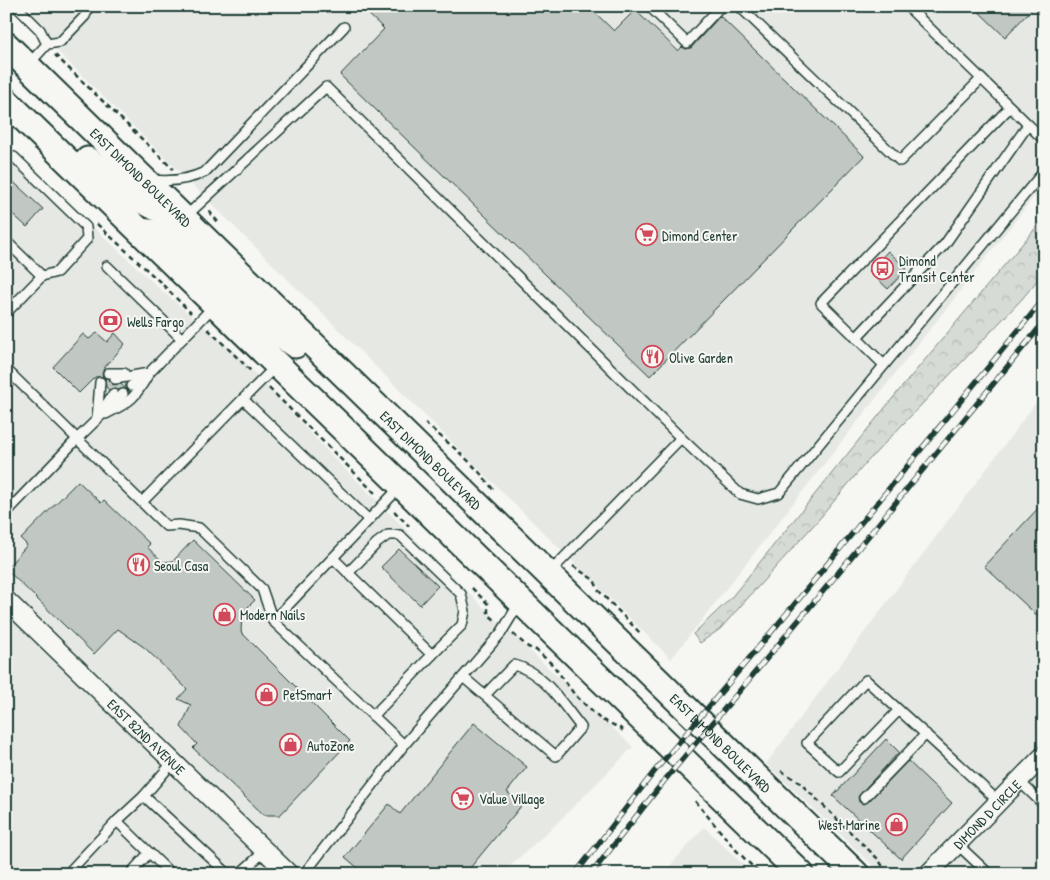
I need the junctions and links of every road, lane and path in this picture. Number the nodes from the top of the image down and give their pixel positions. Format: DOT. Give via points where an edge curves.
graph roads {
  1 [pos="16,6"];
  2 [pos="89,6"];
  3 [pos="649,6"];
  4 [pos="721,6"];
  5 [pos="739,6"];
  6 [pos="907,6"];
  7 [pos="344,27"];
  8 [pos="47,44"];
  9 [pos="6,45"];
  10 [pos="28,66"];
  11 [pos="981,79"];
  12 [pos="7,103"];
  13 [pos="1010,107"];
  14 [pos="1028,125"];
  15 [pos="1044,140"];
  16 [pos="6,157"];
  17 [pos="1044,171"];
  18 [pos="142,178"];
  19 [pos="184,219"];
  20 [pos="96,223"];
  21 [pos="140,231"];
  22 [pos="6,241"];
  23 [pos="107,266"];
  24 [pos="42,276"];
  25 [pos="6,313"];
  26 [pos="208,313"];
  27 [pos="856,338"];
  28 [pos="182,339"];
  29 [pos="884,365"];
  30 [pos="8,371"];
  31 [pos="340,372"];
  32 [pos="149,373"];
  33 [pos="269,373"];
  34 [pos="120,383"];
  35 [pos="243,399"];
  36 [pos="97,419"];
  37 [pos="680,438"];
  38 [pos="77,439"];
  39 [pos="394,495"];
  40 [pos="142,502"];
  41 [pos="6,513"];
  42 [pos="369,520"];
  43 [pos="414,531"];
  44 [pos="333,558"];
  45 [pos="348,572"];
  46 [pos="548,574"];
  47 [pos="469,585"];
  48 [pos="6,600"];
  49 [pos="520,602"];
  50 [pos="273,621"];
  51 [pos="504,627"];
  52 [pos="432,655"];
  53 [pos="463,677"];
  54 [pos="485,695"];
  55 [pos="899,710"];
  56 [pos="373,716"];
  57 [pos="627,734"];
  58 [pos="926,734"];
  59 [pos="404,745"];
  60 [pos="1044,755"];
  61 [pos="173,762"];
  62 [pos="1018,780"];
  63 [pos="144,796"];
  64 [pos="864,798"];
  65 [pos="693,799"];
  66 [pos="998,801"];
  67 [pos="1044,805"];
  68 [pos="117,821"];
  69 [pos="957,844"];
  70 [pos="265,851"];
  71 [pos="149,852"];
  72 [pos="67,874"];
  73 [pos="130,874"];
  74 [pos="170,874"];
  75 [pos="228,874"];
  76 [pos="239,874"];
  77 [pos="289,874"];
  78 [pos="304,874"];
  79 [pos="760,874"];
  80 [pos="801,874"];
  81 [pos="856,874"];
  82 [pos="928,874"];
  83 [pos="988,874"];
  1 -- 8 [label="lane" via="40,30"];
  2 -- 8 [label="lane" via="60,42"];
  3 -- 4 [label="lane" via="686,42"];
  5 -- 11 [label="lane" via="900,161"];
  6 -- 11 [label="lane"];
  7 -- 18 [label="lane" via="206,172 193,178 167,182"];
  8 -- 10 [label="lane"];
  9 -- 10 [label="main road, EAST DIMOND BOULEVARD"];
  10 -- 18 [label="main road, EAST DIMOND BOULEVARD"];
  11 -- 13 [label="lane"];
  12 -- 19 [label="main road" via="46,126 124,189 153,207"];
  12 -- 21 [label="main road"];
  13 -- 14 [label="lane"];
  13 -- 27 [label="lane" via="821,303"];
  14 -- 15 [label="lane"];
  14 -- 27 [label="lane" via="945,244"];
  16 -- 24 [label="lane" via="14,157 86,227 87,240 57,272"];
  17 -- 29 [label="lane"];
  18 -- 19 [label="main road, EAST DIMOND BOULEVARD"];
  19 -- 31 [label="main road, EAST DIMOND BOULEVARD"];
  19 -- 37 [label="lane" via="326,86"];
  20 -- 26 [label="path" via="159,281"];
  21 -- 26 [label="main road"];
  21 -- 31 [label="main road" via="172,235 261,321 298,348"];
  22 -- 24 [label="lane"];
  23 -- 28 [label="lane"];
  24 -- 25 [label="lane"];
  26 -- 28 [label="lane"];
  26 -- 33 [label="main road"];
  26 -- 33 [label="path"];
  27 -- 29 [label="lane"];
  28 -- 32 [label="lane"];
  29 -- 37 [label="lane" via="779,493 758,499 740,494"];
  30 -- 38 [label="lane"];
  31 -- 46 [label="main road, EAST DIMOND BOULEVARD"];
  32 -- 34 [label="lane"];
  32 -- 34 [label="lane"];
  32 -- 36 [label="lane" via="128,403"];
  33 -- 35 [label="lane"];
  33 -- 39 [label="main road"];
  33 -- 39 [label="path"];
  34 -- 36 [label="lane"];
  35 -- 40 [label="lane"];
  35 -- 42 [label="lane"];
  36 -- 36 [label="lane" via="106,388"];
  36 -- 38 [label="lane"];
  37 -- 46 [label="lane"];
  38 -- 40 [label="lane"];
  38 -- 41 [label="lane"];
  39 -- 42 [label="lane"];
  39 -- 43 [label="path"];
  39 -- 49 [label="main road"];
  40 -- 50 [label="lane" via="166,526 199,528 262,589"];
  42 -- 44 [label="lane"];
  44 -- 45 [label="lane"];
  44 -- 50 [label="lane"];
  45 -- 52 [label="lane"];
  45 -- 52 [label="lane" via="388,535 400,535 461,594 465,611 462,625"];
  46 -- 49 [label="main road"];
  46 -- 81 [label="main road, EAST DIMOND BOULEVARD"];
  47 -- 51 [label="path" via="488,604 488,614"];
  48 -- 61 [label="street, EAST 82ND AVENUE"];
  49 -- 51 [label="lane"];
  49 -- 80 [label="main road"];
  50 -- 56 [label="lane"];
  51 -- 53 [label="lane"];
  51 -- 57 [label="path" via="553,665 575,695 600,719"];
  52 -- 56 [label="lane"];
  53 -- 54 [label="lane"];
  53 -- 59 [label="lane"];
  54 -- 54 [label="lane" via="556,756 582,727 549,688 523,667 514,665"];
  55 -- 55 [label="lane" via="866,680 807,743 839,772"];
  55 -- 58 [label="lane"];
  56 -- 59 [label="lane"];
  58 -- 64 [label="lane"];
  58 -- 66 [label="lane"];
  59 -- 78 [label="lane"];
  60 -- 62 [label="street, DIMOND D CIRCLE"];
  61 -- 63 [label="lane"];
  61 -- 70 [label="street, EAST 82ND AVENUE"];
  62 -- 66 [label="street, DIMOND D CIRCLE"];
  62 -- 67 [label="lane"];
  63 -- 68 [label="lane"];
  63 -- 75 [label="lane"];
  65 -- 79 [label="path"];
  66 -- 69 [label="street, DIMOND D CIRCLE"];
  68 -- 71 [label="lane"];
  68 -- 72 [label="lane"];
  69 -- 82 [label="street, DIMOND D CIRCLE"];
  69 -- 83 [label="lane"];
  70 -- 76 [label="lane"];
  70 -- 77 [label="street, EAST 82ND AVENUE"];
  71 -- 73 [label="lane"];
  71 -- 74 [label="lane"];
}
